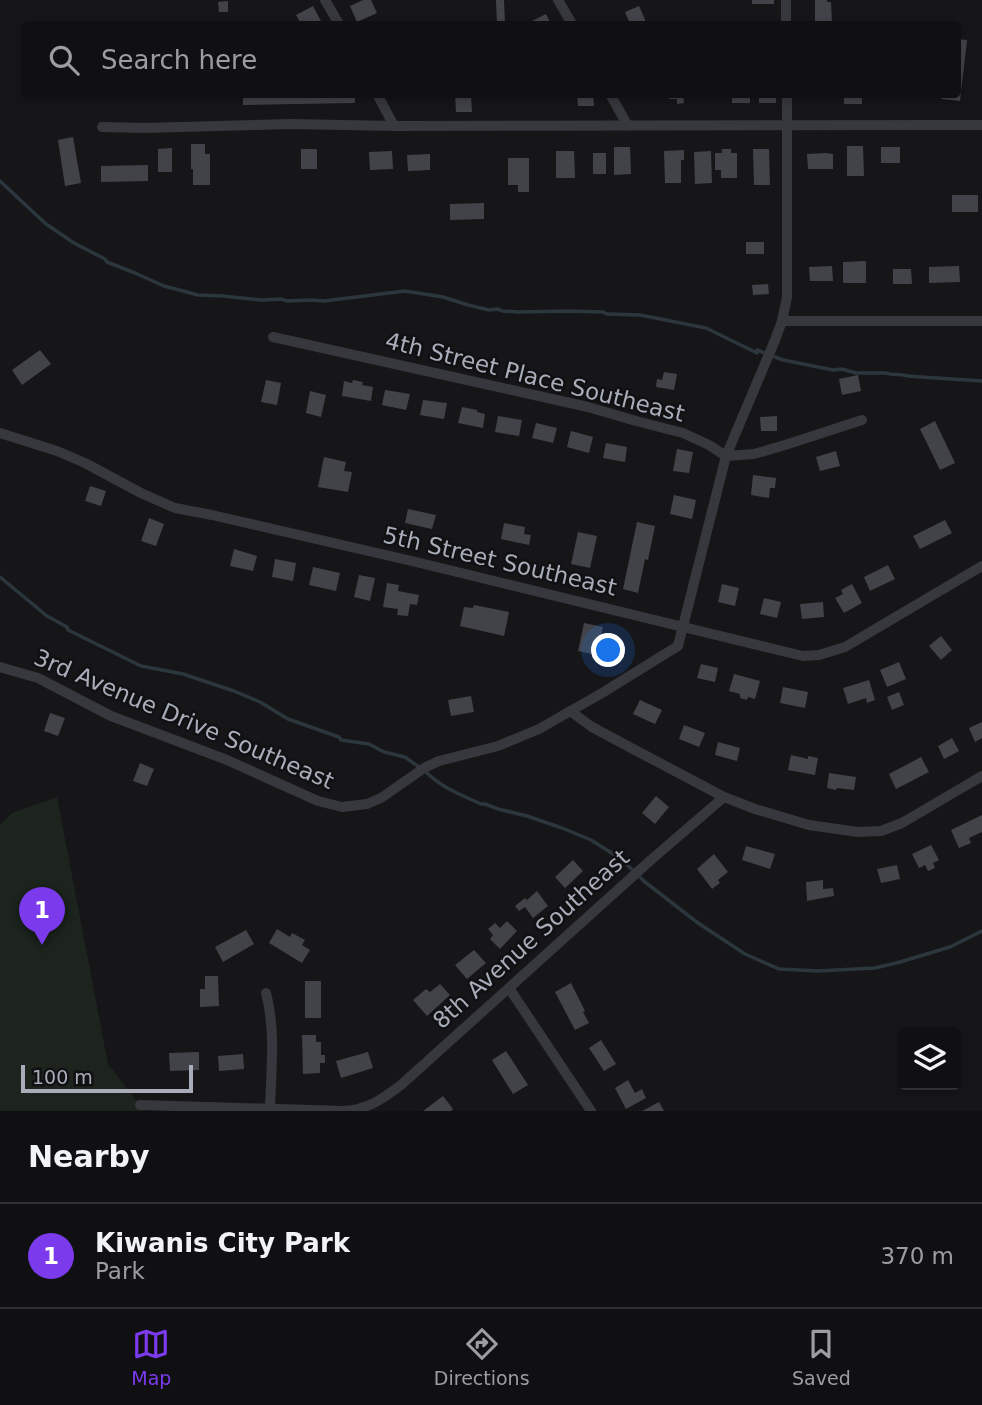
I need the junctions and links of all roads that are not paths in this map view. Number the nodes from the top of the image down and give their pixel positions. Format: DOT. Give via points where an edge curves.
graph roads {
  1 [pos="325,0"];
  2 [pos="558,0"];
  3 [pos="786,0"];
  4 [pos="337,21"];
  5 [pos="570,21"];
  6 [pos="786,21"];
  7 [pos="379,98"];
  8 [pos="612,98"];
  9 [pos="786,98"];
  10 [pos="787,125"];
  11 [pos="982,125"];
  12 [pos="394,126"];
  13 [pos="628,126"];
  14 [pos="102,127"];
  15 [pos="782,321"];
  16 [pos="982,321"];
  17 [pos="274,337"];
  18 [pos="862,419"];
  19 [pos="0,433"];
  20 [pos="726,456"];
  21 [pos="982,566"];
  22 [pos="683,628"];
  23 [pos="0,667"];
  24 [pos="570,711"];
  25 [pos="982,776"];
  26 [pos="724,797"];
  27 [pos="509,988"];
  28 [pos="266,993"];
  29 [pos="140,1105"];
  30 [pos="270,1109"];
  31 [pos="365,1110"];
  32 [pos="591,1111"];
  1 -- 4 [label="street"];
  2 -- 5 [label="street"];
  3 -- 6 [label="street"];
  7 -- 12 [label="street"];
  8 -- 13 [label="street"];
  9 -- 10 [label="street"];
  10 -- 11 [label="street"];
  10 -- 13 [label="street"];
  10 -- 15 [label="street" via="787,297"];
  12 -- 13 [label="street"];
  12 -- 14 [label="street"];
  15 -- 16 [label="street"];
  15 -- 20 [label="street"];
  17 -- 20 [label="street, 4th Street Place Southeast" via="588,407 683,433"];
  18 -- 20 [label="street" via="754,454"];
  19 -- 22 [label="street, 5th Street Southeast" via="85,463 175,508"];
  20 -- 22 [label="street"];
  21 -- 22 [label="street, 5th Street Southeast" via="845,647 820,655 803,656"];
  22 -- 24 [label="street" via="678,646"];
  23 -- 24 [label="street, 3rd Avenue Drive Southeast" via="38,678 111,716 342,807 366,804 439,761 512,741"];
  24 -- 26 [label="street"];
  25 -- 26 [label="street" via="902,823 870,832 809,825"];
  26 -- 27 [label="street, 8th Avenue Southeast"];
  27 -- 31 [label="street, 8th Avenue Southeast" via="401,1085"];
  27 -- 32 [label="street"];
  28 -- 30 [label="street" via="272,1029"];
  29 -- 30 [label="street"];
  30 -- 31 [label="street"];
}
